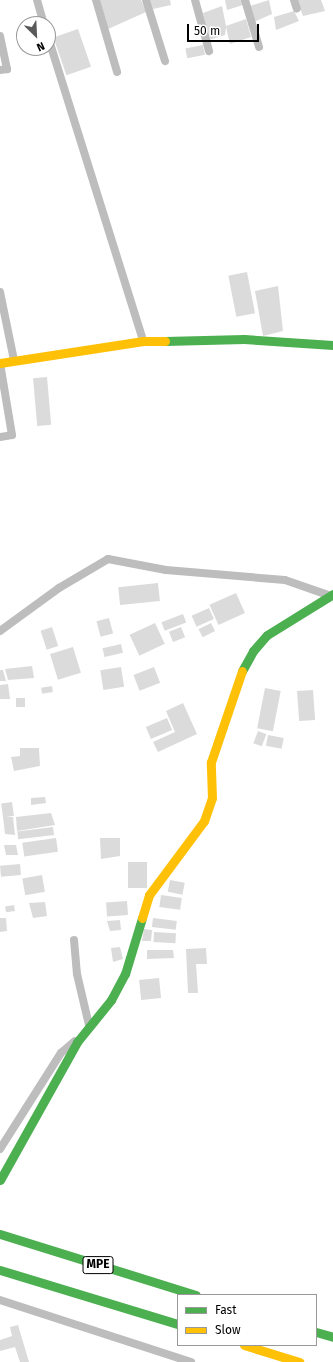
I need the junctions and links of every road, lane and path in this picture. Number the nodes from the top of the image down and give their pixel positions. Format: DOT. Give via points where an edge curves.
graph roads {
  1 [pos="37,0"];
  2 [pos="96,0"];
  3 [pos="146,0"];
  4 [pos="194,0"];
  5 [pos="246,0"];
  6 [pos="294,0"];
  7 [pos="297,9"];
  8 [pos="42,16"];
  9 [pos="0,36"];
  10 [pos="259,47"];
  11 [pos="209,51"];
  12 [pos="54,56"];
  13 [pos="165,61"];
  14 [pos="0,70"];
  15 [pos="117,72"];
  16 [pos="0,292"];
  17 [pos="143,341"];
  18 [pos="333,346"];
  19 [pos="14,360"];
  20 [pos="0,363"];
  21 [pos="0,437"];
  22 [pos="331,595"];
  23 [pos="0,631"];
  24 [pos="74,940"];
  25 [pos="89,1025"];
  26 [pos="80,1037"];
  27 [pos="0,1149"];
  28 [pos="0,1180"];
  29 [pos="0,1234"];
  30 [pos="0,1270"];
  31 [pos="193,1294"];
  32 [pos="0,1300"];
  33 [pos="177,1324"];
  34 [pos="317,1332"];
  35 [pos="333,1337"];
  36 [pos="247,1346"];
  37 [pos="190,1362"];
  38 [pos="299,1362"];
  1 -- 8 [label="street"];
  2 -- 15 [label="street"];
  3 -- 13 [label="street"];
  4 -- 11 [label="street"];
  5 -- 10 [label="street"];
  6 -- 7 [label="street"];
  9 -- 14 [label="street" via="7,69"];
  12 -- 17 [label="street"];
  16 -- 19 [label="street"];
  17 -- 18 [label="main road" via="244,339"];
  17 -- 19 [label="main road"];
  19 -- 20 [label="main road"];
  20 -- 21 [label="street" via="12,435"];
  22 -- 23 [label="street" via="284,580 166,570 108,559 59,588"];
  22 -- 25 [label="main road" via="266,634 253,651 239,677 216,744 212,762 212,798 204,821 149,895 125,974 111,1000"];
  24 -- 25 [label="street" via="77,974"];
  25 -- 26 [label="main road"];
  26 -- 27 [label="street" via="61,1053"];
  26 -- 28 [label="main road"];
  29 -- 31 [label="main road, MPE"];
  30 -- 33 [label="main road, MPE"];
  32 -- 37 [label="street"];
  34 -- 35 [label="main road"];
  36 -- 38 [label="main road"];
}
